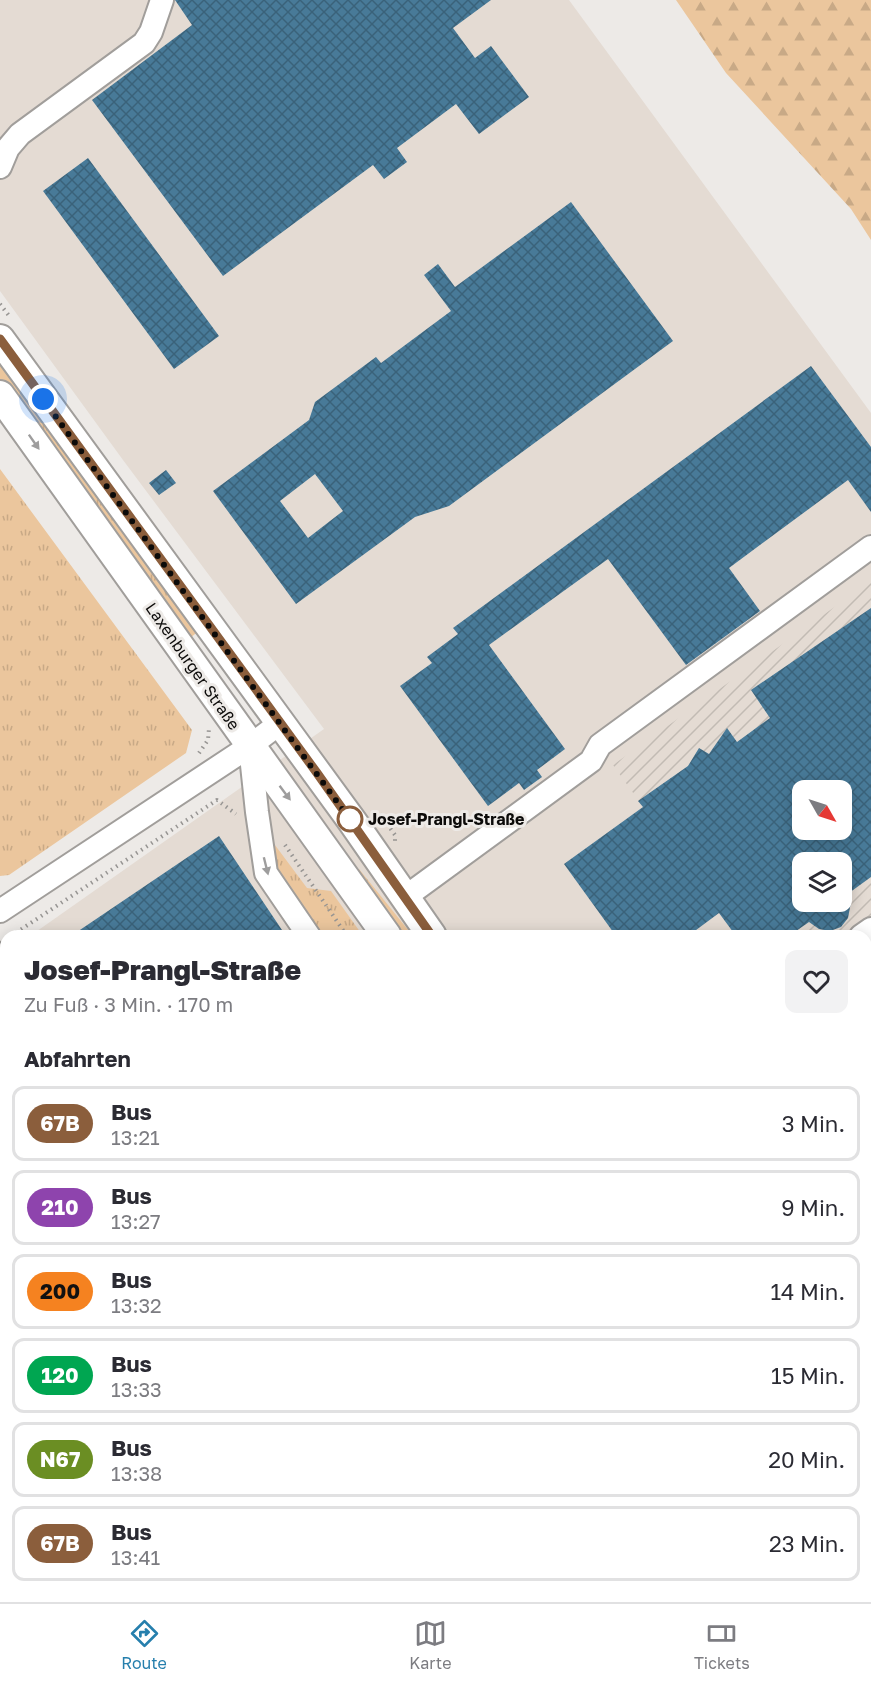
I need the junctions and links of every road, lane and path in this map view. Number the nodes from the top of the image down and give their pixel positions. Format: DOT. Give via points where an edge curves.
graph roads {
  1 [pos="162,0"];
  2 [pos="0,167"];
  3 [pos="0,339"];
  4 [pos="0,395"];
  5 [pos="871,547"];
  6 [pos="280,723"];
  7 [pos="250,746"];
  8 [pos="238,816"];
  9 [pos="281,838"];
  10 [pos="405,898"];
  11 [pos="0,911"];
  12 [pos="20,930"];
  13 [pos="305,930"];
  14 [pos="342,930"];
  15 [pos="383,930"];
  16 [pos="428,930"];
  1 -- 2 [label="street" via="144,43 20,134 8,148"];
  3 -- 6 [label="main road"];
  4 -- 7 [label="main road, Laxenburger Straße, one-way"];
  5 -- 10 [label="street" via="600,745 591,761"];
  6 -- 7 [label="street"];
  6 -- 10 [label="main road"];
  7 -- 11 [label="street"];
  7 -- 13 [label="street, one-way" via="266,873"];
  7 -- 15 [label="main road, Laxenburger Straße, one-way"];
  8 -- 12 [label="path" via="217,800"];
  9 -- 14 [label="path"];
  10 -- 16 [label="main road"];
}
